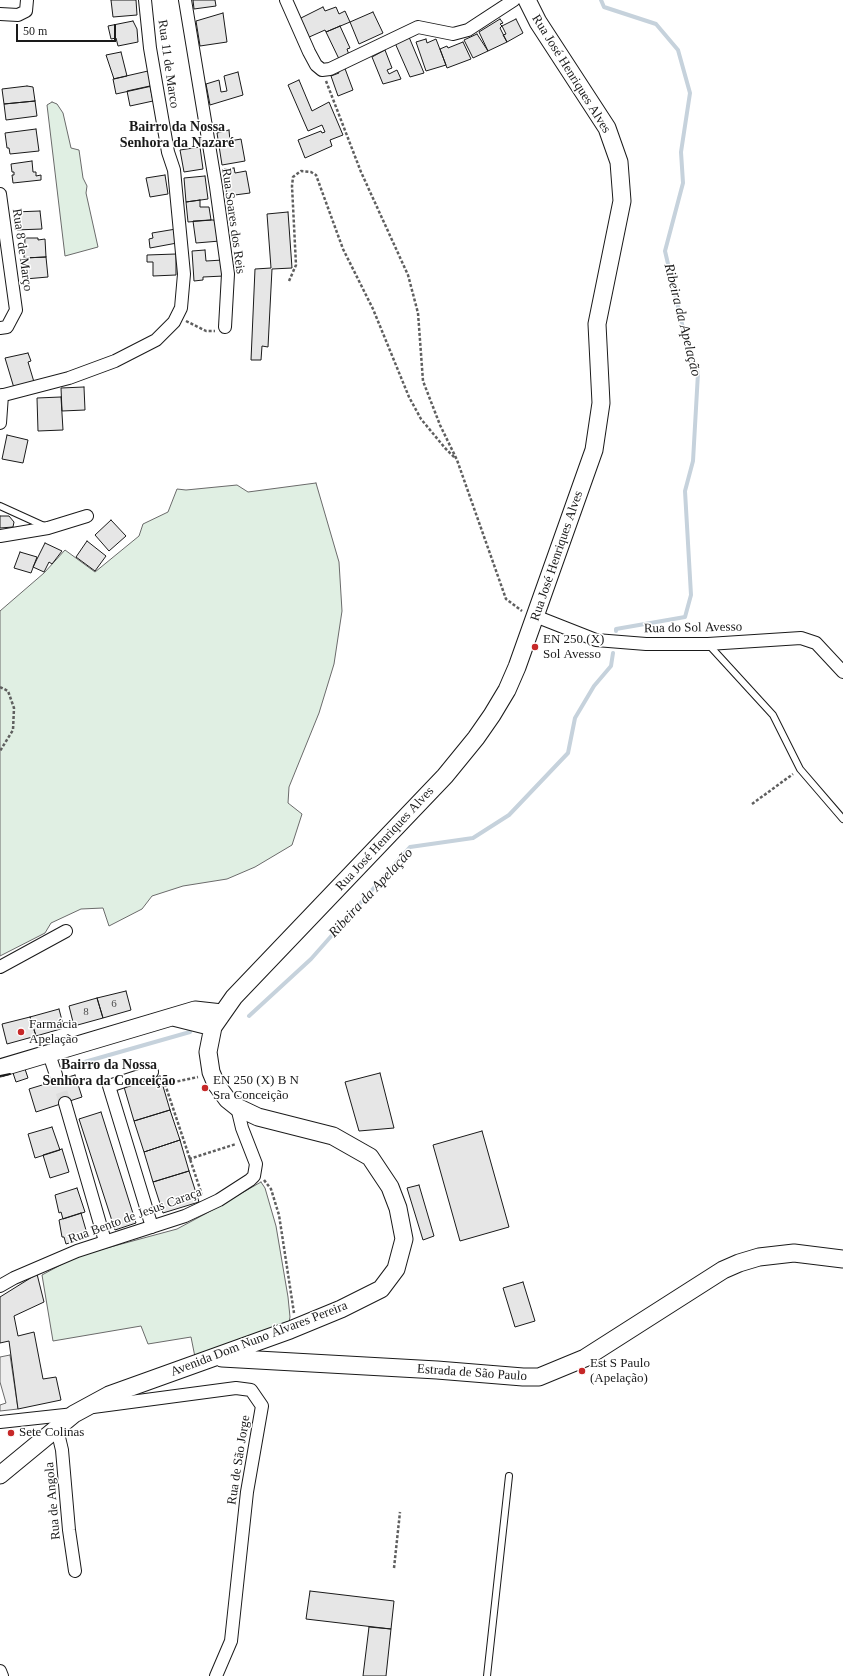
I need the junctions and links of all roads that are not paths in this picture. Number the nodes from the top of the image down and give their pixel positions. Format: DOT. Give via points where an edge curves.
graph roads {
  1 [pos="145,0"];
  2 [pos="185,0"];
  3 [pos="286,0"];
  4 [pos="514,0"];
  5 [pos="527,0"];
  6 [pos="27,2"];
  7 [pos="0,14"];
  8 [pos="0,194"];
  9 [pos="225,327"];
  10 [pos="0,328"];
  11 [pos="1,396"];
  12 [pos="0,423"];
  13 [pos="0,506"];
  14 [pos="87,516"];
  15 [pos="48,528"];
  16 [pos="0,536"];
  17 [pos="535,616"];
  18 [pos="708,644"];
  19 [pos="843,672"];
  20 [pos="843,819"];
  21 [pos="66,932"];
  22 [pos="0,967"];
  23 [pos="217,1020"];
  24 [pos="49,1054"];
  25 [pos="0,1068"];
  26 [pos="152,1072"];
  27 [pos="56,1075"];
  28 [pos="65,1103"];
  29 [pos="237,1107"];
  30 [pos="152,1227"];
  31 [pos="105,1241"];
  32 [pos="843,1259"];
  33 [pos="0,1286"];
  34 [pos="214,1357"];
  35 [pos="80,1411"];
  36 [pos="0,1422"];
  37 [pos="57,1429"];
  38 [pos="0,1476"];
  39 [pos="509,1476"];
  40 [pos="74,1571"];
  41 [pos="0,1671"];
  42 [pos="2,1676"];
  43 [pos="216,1676"];
  44 [pos="487,1676"];
  1 -- 11 [label="street, Rua 11 de Marco" via="150,48 168,152 174,170 184,274 181,308 174,322 156,340 114,361 69,378"];
  2 -- 9 [label="street, Rua Soares dos Reis" via="228,274"];
  3 -- 4 [label="street" via="309,52 322,70 330,69 418,27 453,34 468,30"];
  5 -- 17 [label="main road, Rua José Henriques Alves" via="538,22 607,128 619,162 622,200 597,324 601,403 594,450"];
  6 -- 7 [label="street" via="26,11 18,15"];
  8 -- 10 [label="street, Rua 8 de Março" via="16,310 7,326"];
  11 -- 12 [label="street"];
  13 -- 15 [label="lane"];
  14 -- 15 [label="street"];
  15 -- 16 [label="street"];
  17 -- 18 [label="street, Rua do Sol Avesso" via="596,640 646,644"];
  17 -- 23 [label="main road, Rua José Henriques Alves" via="507,690 476,738 412,812 234,997"];
  18 -- 19 [label="street, Rua do Sol Avesso" via="801,638 816,643"];
  18 -- 20 [label="lane" via="773,715 800,769"];
  21 -- 22 [label="street"];
  23 -- 24 [label="main road" via="195,1010"];
  23 -- 29 [label="main road, Avenida Dom Nuno Álvares Pereira" via="208,1052 212,1074 222,1092"];
  24 -- 25 [label="main road"];
  24 -- 27 [label="street"];
  26 -- 30 [label="street" via="109,1086"];
  28 -- 31 [label="street"];
  29 -- 30 [label="street, Rua Bento de Jesus Caraça" via="254,1157 254,1176 219,1200 185,1216"];
  29 -- 34 [label="main road, Avenida Dom Nuno Álvares Pereira" via="258,1117 333,1136 370,1158 390,1187 398,1208 404,1239 396,1269 381,1289 341,1309"];
  30 -- 31 [label="street, Rua Bento de Jesus Caraça"];
  31 -- 33 [label="street, Rua Bento de Jesus Caraça"];
  32 -- 34 [label="main road, Estrada de São Paulo" via="794,1252 759,1257 740,1263 723,1270 585,1358 539,1377"];
  34 -- 35 [label="main road, Avenida Dom Nuno Álvares Pereira" via="109,1396"];
  35 -- 36 [label="street"];
  35 -- 37 [label="main road, Avenida Dom Nuno Álvares Pereira"];
  35 -- 43 [label="street, Rua de São Jorge" via="236,1388 252,1390 262,1406 247,1492 231,1641"];
  37 -- 38 [label="main road, Avenida Dom Nuno Álvares Pereira"];
  37 -- 40 [label="street, Rua de Angola" via="62,1450"];
  39 -- 44 [label="lane"];
  41 -- 42 [label="street"];
}
